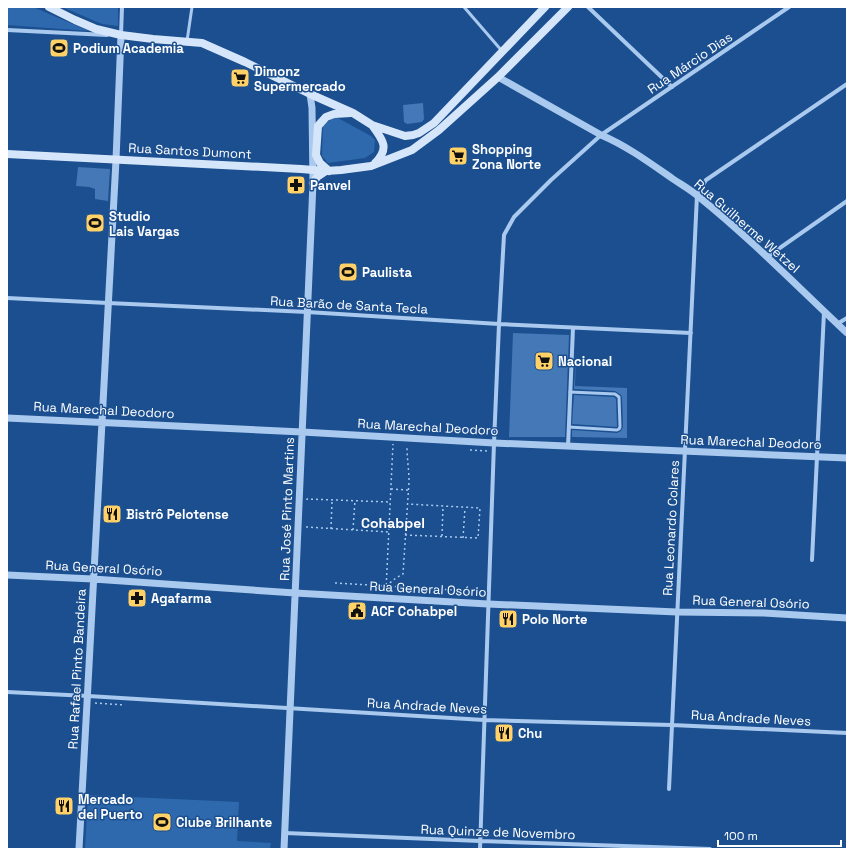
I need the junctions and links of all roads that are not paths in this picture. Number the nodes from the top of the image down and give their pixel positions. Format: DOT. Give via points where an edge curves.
graph roads {
  1 [pos="49,7"];
  2 [pos="122,7"];
  3 [pos="192,7"];
  4 [pos="464,7"];
  5 [pos="545,7"];
  6 [pos="568,7"];
  7 [pos="588,7"];
  8 [pos="790,7"];
  9 [pos="7,30"];
  10 [pos="121,35"];
  11 [pos="187,42"];
  12 [pos="502,51"];
  13 [pos="498,77"];
  14 [pos="847,84"];
  15 [pos="672,87"];
  16 [pos="310,94"];
  17 [pos="353,113"];
  18 [pos="372,125"];
  19 [pos="601,135"];
  20 [pos="7,154"];
  21 [pos="116,160"];
  22 [pos="371,166"];
  23 [pos="313,170"];
  24 [pos="327,171"];
  25 [pos="312,183"];
  26 [pos="697,196"];
  27 [pos="847,201"];
  28 [pos="766,257"];
  29 [pos="7,298"];
  30 [pos="108,304"];
  31 [pos="307,312"];
  32 [pos="824,312"];
  33 [pos="847,318"];
  34 [pos="499,324"];
  35 [pos="837,324"];
  36 [pos="573,328"];
  37 [pos="691,333"];
  38 [pos="847,334"];
  39 [pos="570,392"];
  40 [pos="7,418"];
  41 [pos="102,422"];
  42 [pos="569,428"];
  43 [pos="302,432"];
  44 [pos="494,444"];
  45 [pos="568,447"];
  46 [pos="685,452"];
  47 [pos="817,456"];
  48 [pos="847,458"];
  49 [pos="812,560"];
  50 [pos="7,575"];
  51 [pos="93,579"];
  52 [pos="295,593"];
  53 [pos="488,604"];
  54 [pos="677,612"];
  55 [pos="847,618"];
  56 [pos="7,692"];
  57 [pos="88,696"];
  58 [pos="290,708"];
  59 [pos="484,720"];
  60 [pos="672,725"];
  61 [pos="847,733"];
  62 [pos="669,789"];
  63 [pos="285,833"];
  64 [pos="480,841"];
  65 [pos="79,849"];
  66 [pos="284,849"];
  67 [pos="480,849"];
  68 [pos="710,849"];
  1 -- 10 [label="main road" via="75,20"];
  2 -- 10 [label="street"];
  3 -- 11 [label="lane"];
  4 -- 12 [label="lane"];
  5 -- 12 [label="main road"];
  6 -- 13 [label="main road, Rua Santos Dumont"];
  7 -- 15 [label="street"];
  8 -- 15 [label="street, Rua Márcio Dias"];
  9 -- 10 [label="street"];
  10 -- 11 [label="main road"];
  10 -- 21 [label="street, Rua Rafael Pinto Bandeira"];
  11 -- 16 [label="main road" via="202,43"];
  12 -- 18 [label="main road" via="434,123 419,133 405,136"];
  13 -- 19 [label="street, Rua Guilherme Wetzel"];
  13 -- 22 [label="main road, Rua Santos Dumont" via="439,130 412,150"];
  14 -- 26 [label="street" via="706,180"];
  15 -- 19 [label="street, Rua Márcio Dias"];
  16 -- 17 [label="main road"];
  16 -- 23 [label="street, Rua José Pinto Martins"];
  17 -- 18 [label="main road"];
  17 -- 24 [label="main road" via="326,116 318,126 316,155"];
  18 -- 22 [label="main road" via="381,137 384,148 381,156"];
  19 -- 26 [label="street, Rua Guilherme Wetzel" via="647,160"];
  19 -- 34 [label="street, Rua Márcio Dias" via="514,217 504,236"];
  20 -- 21 [label="main road, Rua Santos Dumont"];
  21 -- 23 [label="main road, Rua Santos Dumont"];
  21 -- 30 [label="street, Rua Rafael Pinto Bandeira"];
  22 -- 24 [label="main road, Rua Santos Dumont"];
  23 -- 24 [label="main road, Rua Santos Dumont"];
  23 -- 25 [label="street, Rua José Pinto Martins"];
  24 -- 25 [label="main road"];
  25 -- 31 [label="street, Rua José Pinto Martins"];
  26 -- 28 [label="street, Rua Guilherme Wetzel"];
  26 -- 37 [label="street, Rua Leonardo Colares"];
  27 -- 28 [label="street"];
  28 -- 32 [label="street, Rua Guilherme Wetzel"];
  29 -- 30 [label="street, Rua Barão de Santa Tecla"];
  30 -- 31 [label="street, Rua Barão de Santa Tecla"];
  30 -- 41 [label="street, Rua Rafael Pinto Bandeira"];
  31 -- 34 [label="street, Rua Barão de Santa Tecla"];
  31 -- 43 [label="street, Rua José Pinto Martins"];
  32 -- 35 [label="street, Rua Guilherme Wetzel"];
  32 -- 47 [label="street"];
  33 -- 35 [label="street"];
  34 -- 36 [label="street, Rua Barão de Santa Tecla"];
  34 -- 44 [label="street, Rua Márcio Dias"];
  35 -- 38 [label="street, Rua Guilherme Wetzel"];
  36 -- 37 [label="street, Rua Barão de Santa Tecla"];
  36 -- 39 [label="street"];
  37 -- 46 [label="street, Rua Leonardo Colares"];
  39 -- 42 [label="street"];
  39 -- 42 [label="lane" via="618,396 620,427 617,430"];
  40 -- 41 [label="street, Rua Marechal Deodoro"];
  41 -- 43 [label="street, Rua Marechal Deodoro"];
  41 -- 51 [label="street, Rua Rafael Pinto Bandeira"];
  42 -- 45 [label="street"];
  43 -- 44 [label="street, Rua Marechal Deodoro"];
  43 -- 52 [label="street, Rua José Pinto Martins"];
  44 -- 45 [label="street, Rua Marechal Deodoro"];
  44 -- 53 [label="street, Rua Márcio Dias"];
  45 -- 46 [label="street, Rua Marechal Deodoro"];
  46 -- 47 [label="street, Rua Marechal Deodoro"];
  46 -- 54 [label="street, Rua Leonardo Colares"];
  47 -- 48 [label="street, Rua Marechal Deodoro"];
  47 -- 49 [label="street"];
  50 -- 51 [label="street, Rua General Osório"];
  51 -- 52 [label="street, Rua General Osório"];
  51 -- 57 [label="street, Rua Rafael Pinto Bandeira"];
  52 -- 53 [label="street, Rua General Osório"];
  52 -- 58 [label="street, Rua José Pinto Martins"];
  53 -- 54 [label="street, Rua General Osório"];
  53 -- 59 [label="street, Rua Márcio Dias"];
  54 -- 55 [label="street, Rua General Osório" via="764,613"];
  54 -- 60 [label="street, Rua Leonardo Colares"];
  56 -- 57 [label="street, Rua Andrade Neves"];
  57 -- 58 [label="street, Rua Andrade Neves"];
  57 -- 65 [label="street, Rua Rafael Pinto Bandeira"];
  58 -- 59 [label="street, Rua Andrade Neves"];
  58 -- 63 [label="street, Rua José Pinto Martins"];
  59 -- 60 [label="street, Rua Andrade Neves"];
  59 -- 64 [label="street, Rua Márcio Dias"];
  60 -- 61 [label="street, Rua Andrade Neves"];
  60 -- 62 [label="street, Rua Leonardo Colares"];
  63 -- 64 [label="street, Rua Quinze de Novembro"];
  63 -- 66 [label="street, Rua José Pinto Martins"];
  64 -- 67 [label="street, Rua Márcio Dias"];
  64 -- 68 [label="street, Rua Quinze de Novembro"];
}
